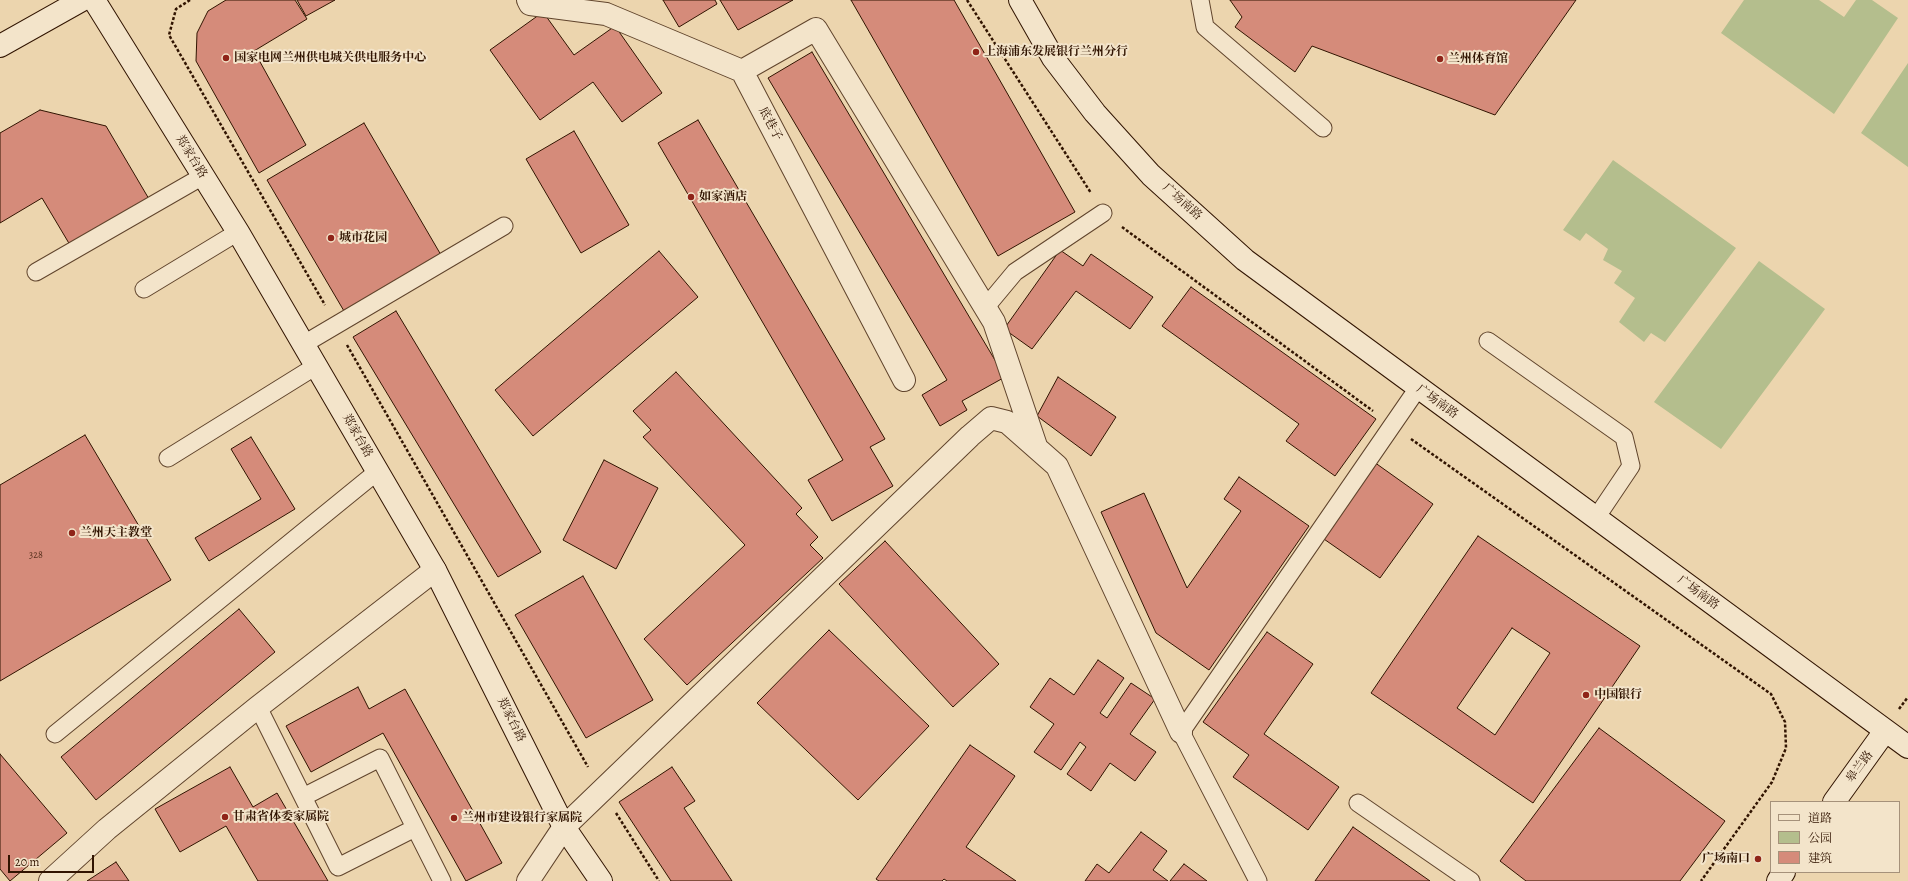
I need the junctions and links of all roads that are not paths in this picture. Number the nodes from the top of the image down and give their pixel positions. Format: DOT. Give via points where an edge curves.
graph roads {
  1 [pos="82,0"];
  2 [pos="94,0"];
  3 [pos="528,0"];
  4 [pos="1020,0"];
  5 [pos="1200,0"];
  6 [pos="0,46"];
  7 [pos="742,71"];
  8 [pos="1323,128"];
  9 [pos="203,176"];
  10 [pos="1103,213"];
  11 [pos="504,226"];
  12 [pos="238,232"];
  13 [pos="36,272"];
  14 [pos="144,289"];
  15 [pos="985,308"];
  16 [pos="1488,341"];
  17 [pos="304,344"];
  18 [pos="316,366"];
  19 [pos="904,380"];
  20 [pos="1418,388"];
  21 [pos="1036,447"];
  22 [pos="168,458"];
  23 [pos="378,471"];
  24 [pos="1596,518"];
  25 [pos="435,570"];
  26 [pos="258,707"];
  27 [pos="1885,731"];
  28 [pos="1181,732"];
  29 [pos="55,734"];
  30 [pos="1908,747"];
  31 [pos="303,797"];
  32 [pos="1835,801"];
  33 [pos="1358,803"];
  34 [pos="564,827"];
  35 [pos="415,828"];
  36 [pos="50,881"];
  37 [pos="442,881"];
  38 [pos="528,881"];
  39 [pos="601,881"];
  40 [pos="1258,881"];
  41 [pos="1471,881"];
  1 -- 6 [label="street"];
  2 -- 9 [label="street, 郑家台路"];
  3 -- 7 [label="street" via="530,4 606,14"];
  4 -- 20 [label="street, 广场南路" via="1053,58 1095,113 1151,175 1245,260"];
  5 -- 8 [label="lane" via="1205,27"];
  7 -- 15 [label="street" via="816,29"];
  7 -- 19 [label="street, 底巷子"];
  9 -- 12 [label="street, 郑家台路"];
  9 -- 13 [label="lane"];
  10 -- 15 [label="lane" via="1015,272"];
  11 -- 17 [label="lane"];
  12 -- 14 [label="lane"];
  12 -- 17 [label="street, 郑家台路"];
  15 -- 21 [label="street" via="994,322"];
  16 -- 24 [label="lane" via="1624,437 1631,466"];
  17 -- 18 [label="street, 郑家台路"];
  18 -- 22 [label="lane"];
  18 -- 23 [label="street, 郑家台路"];
  20 -- 24 [label="street, 广场南路"];
  20 -- 28 [label="lane"];
  21 -- 28 [label="street" via="1057,466"];
  21 -- 34 [label="street" via="1007,422 990,418"];
  23 -- 25 [label="street, 郑家台路"];
  23 -- 29 [label="lane"];
  24 -- 27 [label="street, 广场南路"];
  25 -- 26 [label="street"];
  25 -- 34 [label="street, 郑家台路"];
  26 -- 31 [label="lane"];
  26 -- 36 [label="street" via="107,829"];
  27 -- 30 [label="street, 广场南路"];
  27 -- 32 [label="street, 皋兰路"];
  28 -- 40 [label="lane"];
  31 -- 35 [label="lane" via="338,867"];
  31 -- 35 [label="lane" via="380,758"];
  33 -- 41 [label="lane"];
  34 -- 38 [label="street"];
  34 -- 39 [label="street, 郑家台路"];
  35 -- 37 [label="lane"];
}
